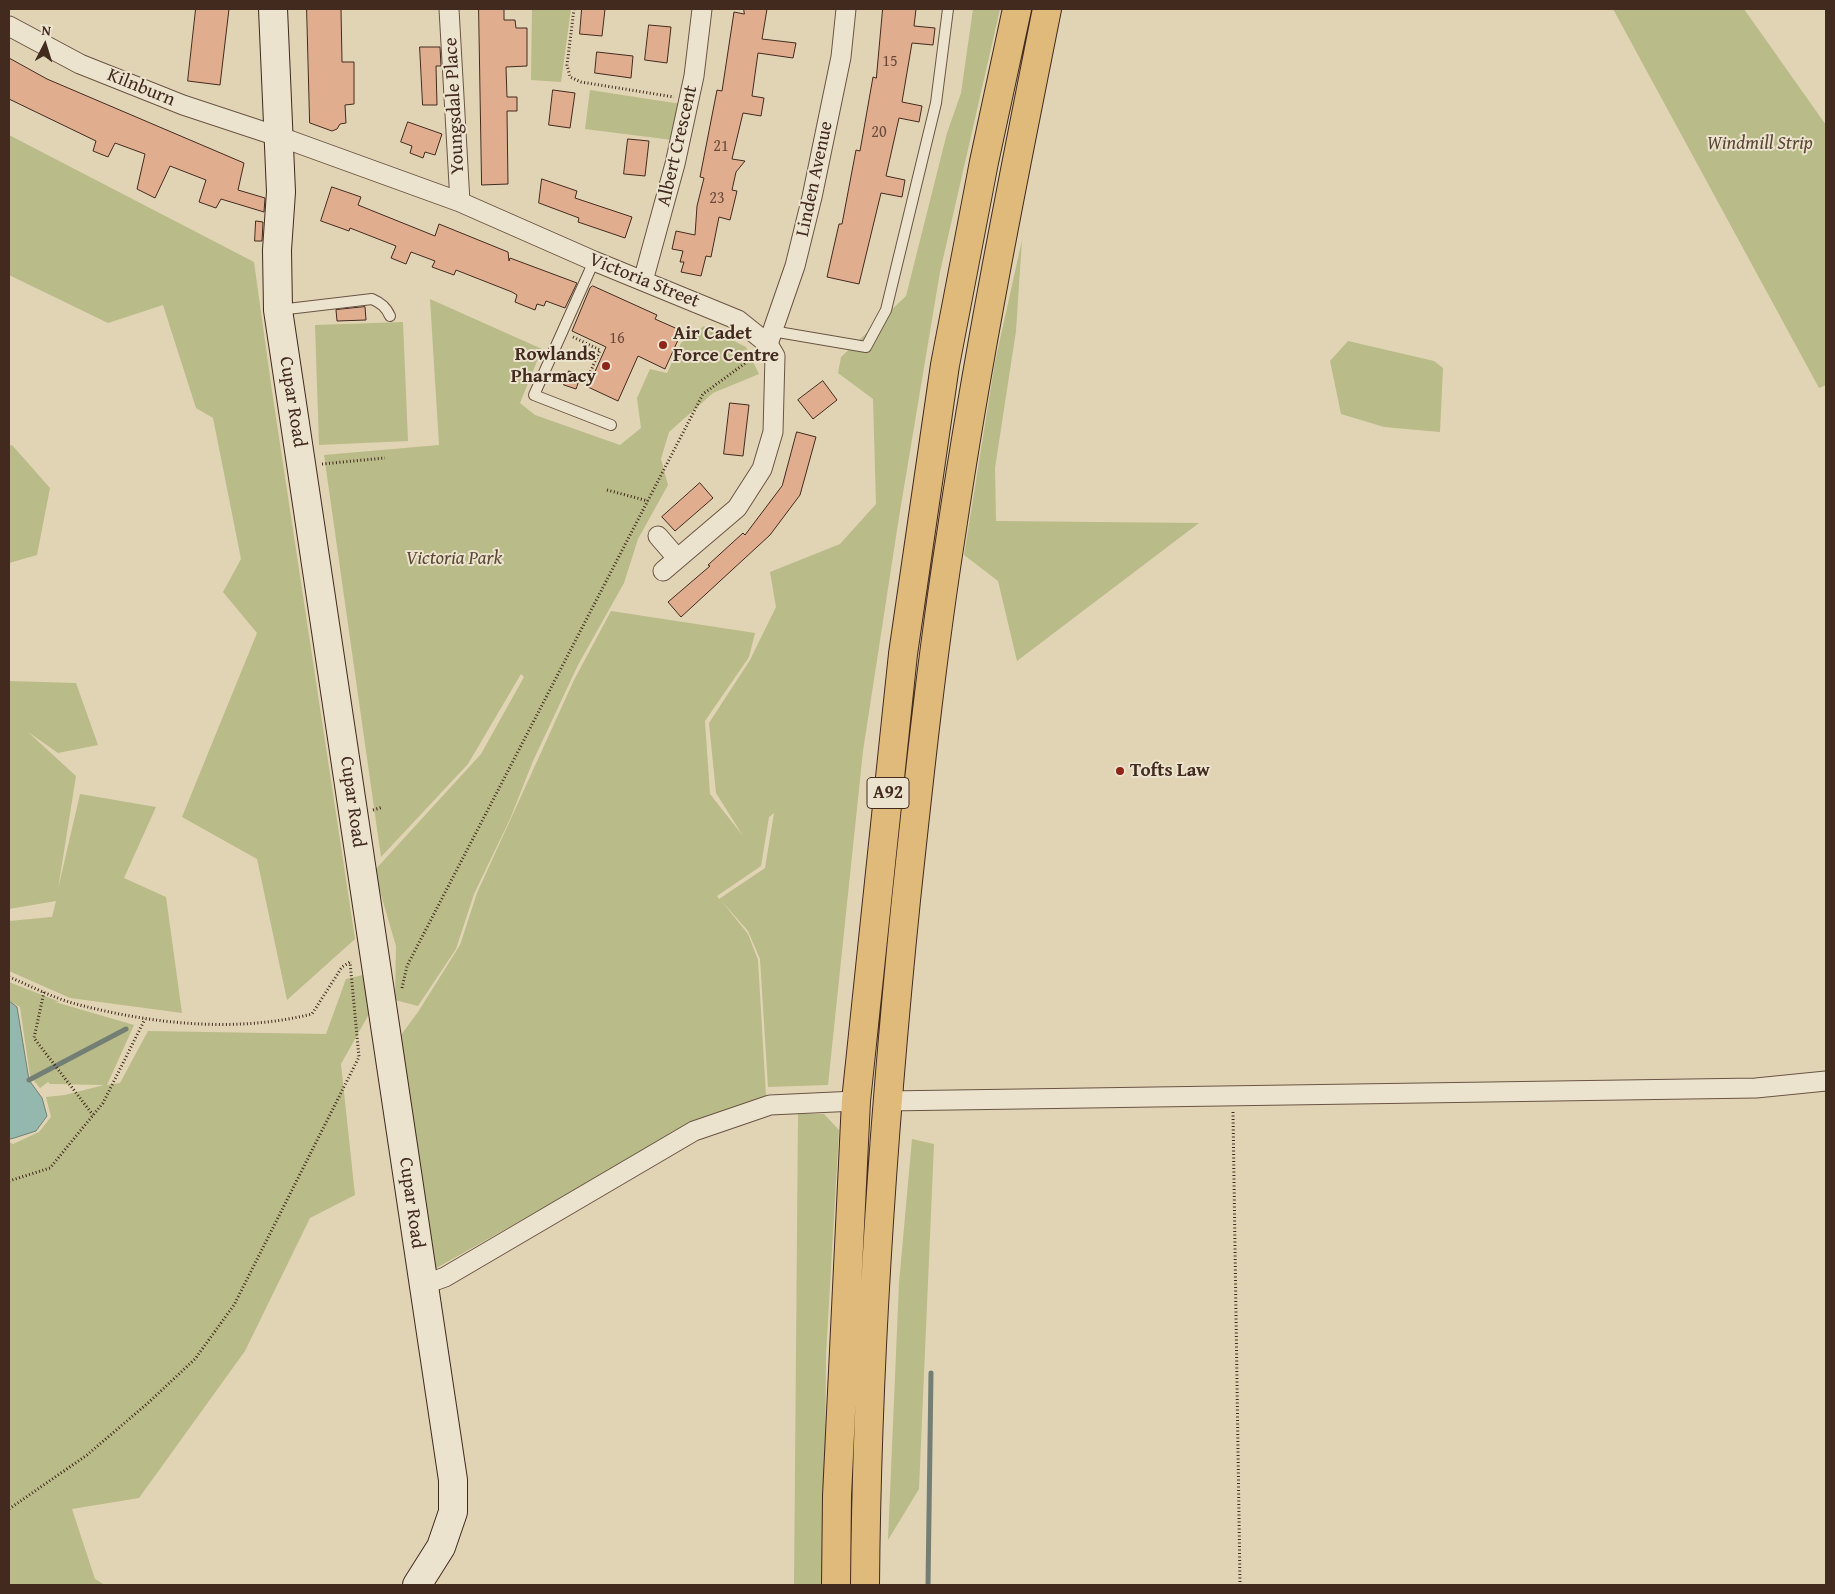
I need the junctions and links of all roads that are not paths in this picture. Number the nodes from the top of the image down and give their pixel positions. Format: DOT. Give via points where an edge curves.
graph roads {
  1 [pos="273,9"];
  2 [pos="449,9"];
  3 [pos="702,9"];
  4 [pos="846,9"];
  5 [pos="948,9"];
  6 [pos="1017,9"];
  7 [pos="1047,9"];
  8 [pos="9,26"];
  9 [pos="279,137"];
  10 [pos="460,202"];
  11 [pos="594,261"];
  12 [pos="643,281"];
  13 [pos="278,310"];
  14 [pos="390,316"];
  15 [pos="765,344"];
  16 [pos="611,425"];
  17 [pos="658,536"];
  18 [pos="677,558"];
  19 [pos="662,571"];
  20 [pos="1826,1081"];
  21 [pos="856,1101"];
  22 [pos="887,1101"];
  23 [pos="423,1285"];
  24 [pos="417,1585"];
  25 [pos="836,1585"];
  26 [pos="866,1585"];
  1 -- 9 [label="main road, Cupar Road"];
  2 -- 10 [label="street, Youngsdale Place"];
  3 -- 12 [label="street, Albert Crescent" via="689,99 675,164"];
  4 -- 15 [label="street, Linden Avenue" via="841,57 812,197 795,266"];
  5 -- 15 [label="lane" via="936,103 886,310 866,347"];
  6 -- 21 [label="highway, A92" via="942,385 903,654"];
  7 -- 22 [label="highway, A92" via="978,368 950,536 920,762"];
  8 -- 9 [label="street, Kilnburn" via="80,64 183,105"];
  9 -- 10 [label="street, Victoria Street"];
  9 -- 13 [label="main road, Cupar Road"];
  10 -- 11 [label="street, Victoria Street"];
  11 -- 12 [label="street, Victoria Street"];
  11 -- 16 [label="lane" via="534,396"];
  12 -- 15 [label="street, Victoria Street" via="738,320"];
  13 -- 14 [label="lane" via="372,299 387,309"];
  13 -- 23 [label="main road, Cupar Road"];
  15 -- 18 [label="street" via="775,356 772,432 762,470 737,508"];
  17 -- 18 [label="street"];
  18 -- 19 [label="street"];
  20 -- 22 [label="street" via="1756,1088"];
  21 -- 23 [label="street" via="770,1105 694,1131 445,1277"];
  21 -- 25 [label="highway, A92" via="837,1496"];
  22 -- 26 [label="highway, A92" via="876,1272"];
  23 -- 24 [label="main road, Cupar Road" via="453,1480 453,1512 441,1547"];
}
